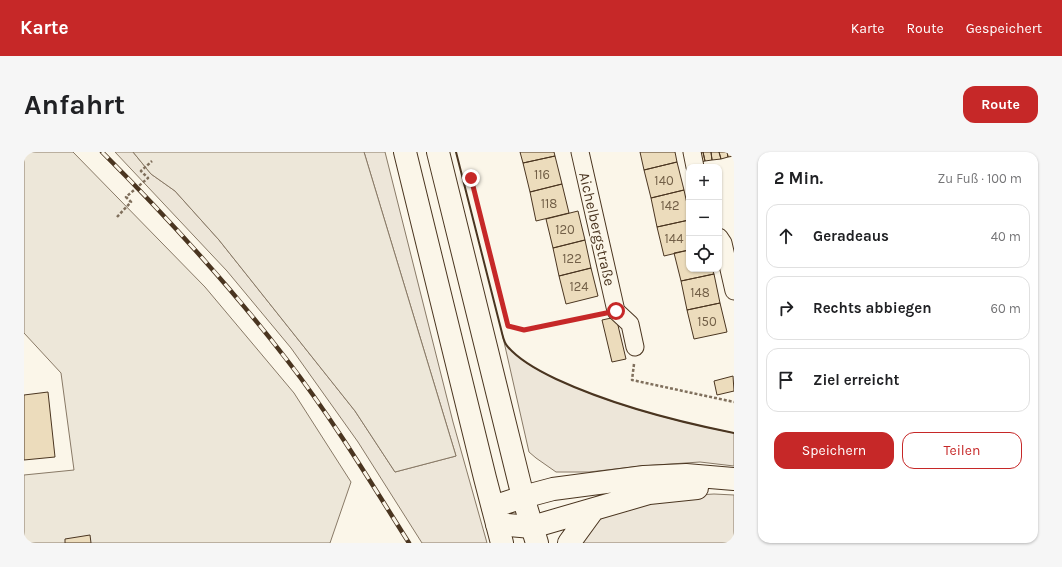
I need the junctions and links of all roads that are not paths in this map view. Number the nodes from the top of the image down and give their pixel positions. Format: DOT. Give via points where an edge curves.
graph roads {
  1 [pos="405,152"];
  2 [pos="438,152"];
  3 [pos="580,152"];
  4 [pos="692,152"];
  5 [pos="694,164"];
  6 [pos="722,242"];
  7 [pos="734,291"];
  8 [pos="635,347"];
  9 [pos="734,479"];
  10 [pos="734,489"];
  11 [pos="523,497"];
  12 [pos="593,510"];
  13 [pos="497,525"];
  14 [pos="534,535"];
  15 [pos="569,543"];
  1 -- 13 [label="main road"];
  2 -- 11 [label="main road"];
  3 -- 8 [label="street, Aichelbergstraße" via="616,311 630,324"];
  4 -- 5 [label="street"];
  6 -- 7 [label="street"];
  9 -- 11 [label="main road" via="686,475 644,477 553,489"];
  10 -- 12 [label="main road" via="695,488 649,493"];
  11 -- 13 [label="main road"];
  11 -- 14 [label="main road"];
  12 -- 14 [label="main road"];
  12 -- 15 [label="main road"];
  13 -- 14 [label="main road"];
}
